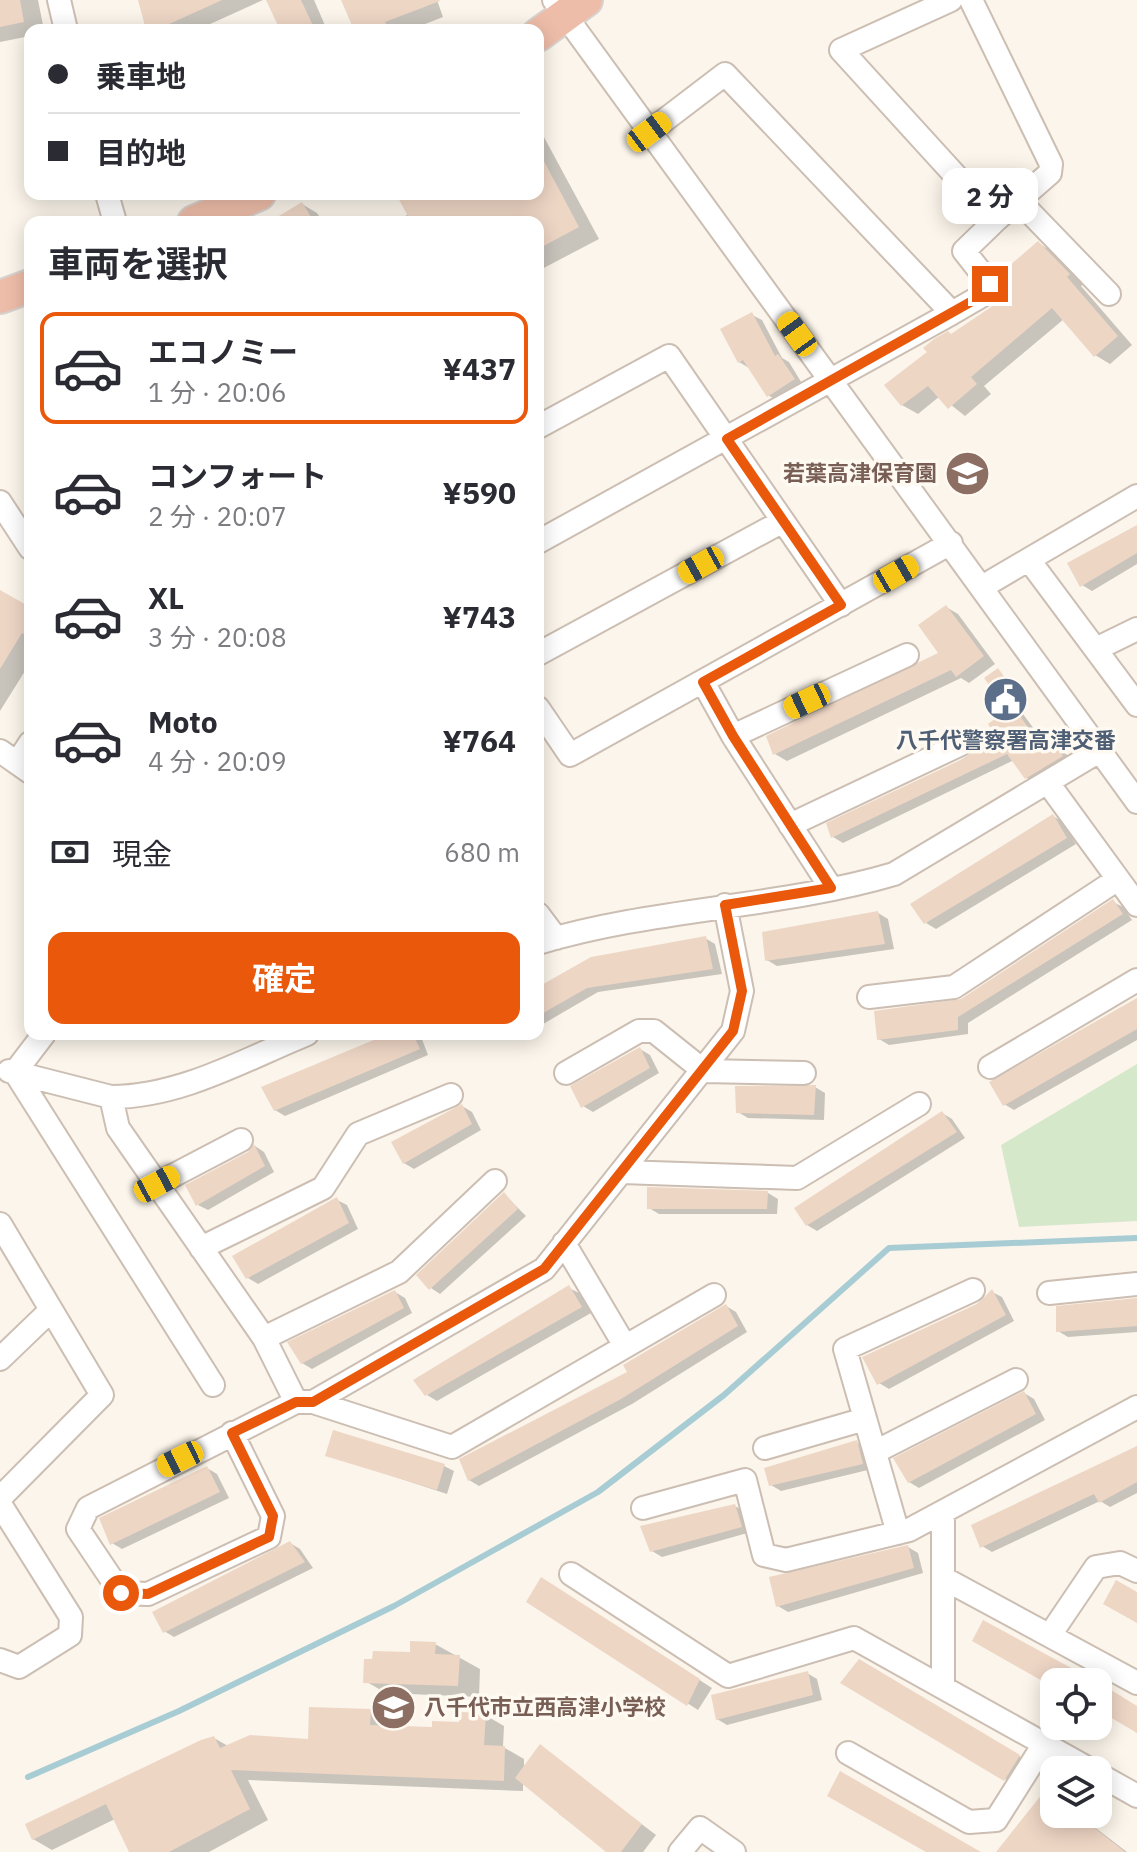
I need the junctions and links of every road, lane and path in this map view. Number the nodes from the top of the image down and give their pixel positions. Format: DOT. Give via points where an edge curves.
graph roads {
  1 [pos="59,0"];
  2 [pos="951,0"];
  3 [pos="971,0"];
  4 [pos="568,5"];
  5 [pos="65,24"];
  6 [pos="544,29"];
  7 [pos="649,132"];
  8 [pos="245,200"];
  9 [pos="1019,201"];
  10 [pos="208,216"];
  11 [pos="996,220"];
  12 [pos="24,288"];
  13 [pos="1109,294"];
  14 [pos="0,297"];
  15 [pos="952,313"];
  16 [pos="832,381"];
  17 [pos="544,424"];
  18 [pos="727,439"];
  19 [pos="1137,496"];
  20 [pos="0,502"];
  21 [pos="783,521"];
  22 [pos="24,539"];
  23 [pos="544,539"];
  24 [pos="951,543"];
  25 [pos="1029,560"];
  26 [pos="982,587"];
  27 [pos="841,605"];
  28 [pos="1137,629"];
  29 [pos="1096,649"];
  30 [pos="544,651"];
  31 [pos="907,655"];
  32 [pos="703,682"];
  33 [pos="1137,705"];
  34 [pos="544,717"];
  35 [pos="733,736"];
  36 [pos="961,744"];
  37 [pos="1101,750"];
  38 [pos="1048,783"];
  39 [pos="1137,802"];
  40 [pos="790,825"];
  41 [pos="1118,879"];
  42 [pos="831,888"];
  43 [pos="725,905"];
  44 [pos="1137,905"];
  45 [pos="547,941"];
  46 [pos="1137,980"];
  47 [pos="869,997"];
  48 [pos="38,1040"];
  49 [pos="293,1040"];
  50 [pos="990,1067"];
  51 [pos="8,1071"];
  52 [pos="704,1071"];
  53 [pos="566,1073"];
  54 [pos="804,1073"];
  55 [pos="451,1095"];
  56 [pos="111,1097"];
  57 [pos="919,1104"];
  58 [pos="241,1140"];
  59 [pos="622,1172"];
  60 [pos="495,1181"];
  61 [pos="157,1184"];
  62 [pos="2,1233"];
  63 [pos="564,1243"];
  64 [pos="201,1248"];
  65 [pos="1137,1284"];
  66 [pos="973,1290"];
  67 [pos="1049,1293"];
  68 [pos="714,1295"];
  69 [pos="51,1310"];
  70 [pos="264,1338"];
  71 [pos="625,1346"];
  72 [pos="0,1359"];
  73 [pos="1016,1380"];
  74 [pos="213,1385"];
  75 [pos="304,1402"];
  76 [pos="1137,1407"];
  77 [pos="865,1419"];
  78 [pos="232,1433"];
  79 [pos="765,1448"];
  80 [pos="875,1452"];
  81 [pos="0,1498"];
  82 [pos="0,1504"];
  83 [pos="643,1508"];
  84 [pos="943,1513"];
  85 [pos="898,1533"];
  86 [pos="1137,1571"];
  87 [pos="571,1574"];
  88 [pos="943,1578"];
  89 [pos="1050,1635"];
  90 [pos="0,1660"];
  91 [pos="1137,1683"];
  92 [pos="943,1687"];
  93 [pos="1044,1744"];
  94 [pos="848,1753"];
  95 [pos="1066,1756"];
  96 [pos="1112,1782"];
  97 [pos="1137,1796"];
  98 [pos="680,1852"];
  99 [pos="734,1852"];
  1 -- 5 [label="street"];
  2 -- 11 [label="street" via="841,50"];
  3 -- 9 [label="street" via="1051,164 1050,173"];
  4 -- 6 [label="highway"];
  4 -- 7 [label="street"];
  7 -- 15 [label="street" via="725,74"];
  7 -- 16 [label="street"];
  8 -- 10 [label="highway"];
  9 -- 11 [label="street"];
  9 -- 13 [label="street"];
  11 -- 15 [label="street" via="964,251 990,284 983,295"];
  12 -- 14 [label="highway"];
  15 -- 16 [label="street"];
  16 -- 18 [label="street"];
  16 -- 24 [label="street"];
  17 -- 18 [label="street" via="669,356"];
  18 -- 21 [label="street"];
  18 -- 23 [label="street"];
  19 -- 25 [label="street"];
  20 -- 22 [label="street"];
  21 -- 27 [label="street"];
  21 -- 30 [label="street"];
  24 -- 26 [label="street"];
  24 -- 27 [label="street"];
  25 -- 26 [label="street"];
  25 -- 29 [label="street"];
  26 -- 37 [label="street"];
  27 -- 32 [label="street"];
  28 -- 29 [label="street"];
  29 -- 33 [label="street"];
  31 -- 35 [label="street"];
  32 -- 34 [label="street" via="570,755"];
  32 -- 35 [label="street"];
  35 -- 40 [label="street"];
  36 -- 40 [label="street"];
  37 -- 38 [label="street"];
  37 -- 39 [label="street"];
  38 -- 41 [label="street"];
  38 -- 42 [label="street" via="894,874"];
  40 -- 42 [label="street"];
  41 -- 44 [label="street"];
  41 -- 47 [label="street" via="954,987"];
  42 -- 43 [label="street"];
  43 -- 45 [label="street"];
  43 -- 52 [label="street" via="742,991 733,1031"];
  46 -- 50 [label="street"];
  48 -- 51 [label="street"];
  49 -- 56 [label="street" via="168,1092"];
  51 -- 56 [label="street"];
  51 -- 74 [label="street"];
  52 -- 53 [label="street" via="654,1031 639,1031"];
  52 -- 54 [label="street"];
  52 -- 59 [label="street"];
  55 -- 64 [label="street" via="358,1134 323,1188"];
  56 -- 61 [label="street" via="118,1128"];
  57 -- 59 [label="street" via="797,1178"];
  58 -- 61 [label="street"];
  59 -- 63 [label="street"];
  60 -- 70 [label="street" via="399,1272"];
  61 -- 64 [label="street"];
  62 -- 69 [label="street"];
  63 -- 71 [label="street"];
  63 -- 75 [label="street" via="544,1269"];
  64 -- 70 [label="street"];
  65 -- 67 [label="street"];
  66 -- 77 [label="street" via="845,1349"];
  68 -- 71 [label="street"];
  69 -- 72 [label="street"];
  69 -- 81 [label="street" via="102,1395"];
  70 -- 75 [label="street"];
  71 -- 75 [label="street" via="452,1447"];
  73 -- 80 [label="street"];
  75 -- 78 [label="street"];
  76 -- 84 [label="street"];
  77 -- 79 [label="street"];
  77 -- 80 [label="street"];
  78 -- 78 [label="street" via="88,1508 78,1529 121,1593 148,1594 269,1537 273,1516"];
  80 -- 85 [label="street"];
  82 -- 90 [label="street" via="71,1617 70,1635 19,1667"];
  83 -- 85 [label="street" via="745,1480 764,1555 786,1560"];
  84 -- 85 [label="street"];
  84 -- 88 [label="street"];
  86 -- 89 [label="street" via="1120,1563 1096,1567"];
  87 -- 92 [label="street" via="728,1676 854,1638"];
  88 -- 89 [label="street"];
  88 -- 92 [label="street"];
  89 -- 91 [label="street"];
  92 -- 93 [label="street"];
  93 -- 94 [label="street" via="996,1820 969,1822"];
  93 -- 95 [label="street"];
  96 -- 97 [label="street"];
  98 -- 99 [label="street" via="700,1828"];
}
